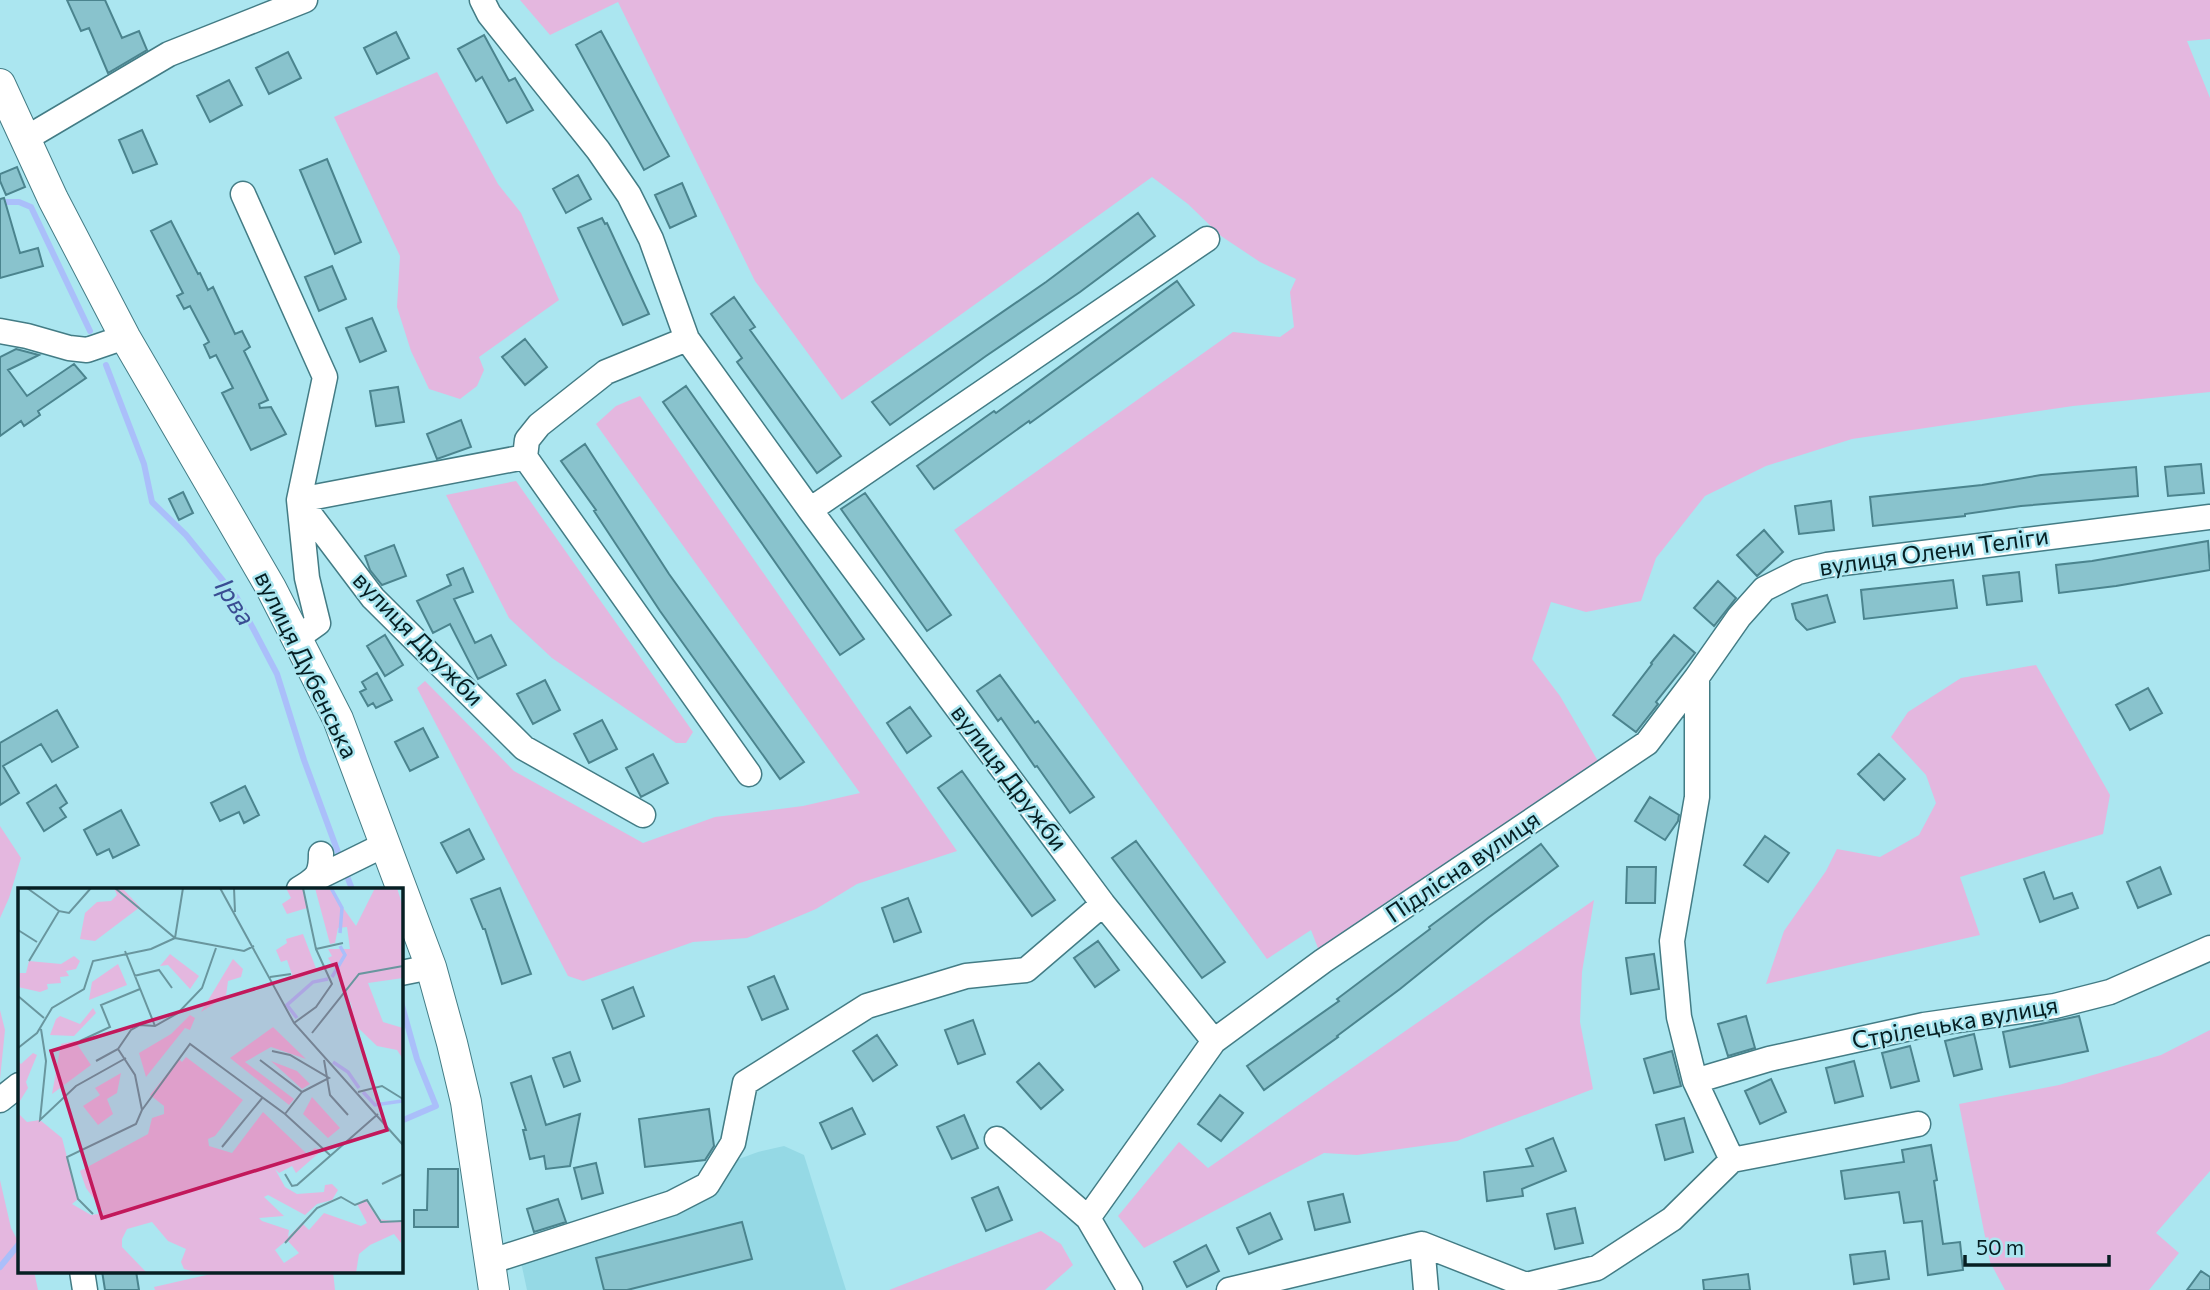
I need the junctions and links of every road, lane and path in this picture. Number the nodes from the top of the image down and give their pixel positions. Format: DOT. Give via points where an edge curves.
graph roads {
  1 [pos="305,0"];
  2 [pos="482,0"];
  3 [pos="0,84"];
  4 [pos="25,139"];
  5 [pos="243,194"];
  6 [pos="1207,239"];
  7 [pos="0,331"];
  8 [pos="125,337"];
  9 [pos="687,339"];
  10 [pos="525,457"];
  11 [pos="299,499"];
  12 [pos="810,510"];
  13 [pos="2210,517"];
  14 [pos="297,638"];
  15 [pos="1697,677"];
  16 [pos="749,775"];
  17 [pos="643,815"];
  18 [pos="386,844"];
  19 [pos="321,854"];
  20 [pos="307,884"];
  21 [pos="1103,904"];
  22 [pos="2210,948"];
  23 [pos="431,967"];
  24 [pos="402,973"];
  25 [pos="1214,1041"];
  26 [pos="1695,1081"];
  27 [pos="18,1086"];
  28 [pos="0,1100"];
  29 [pos="1918,1124"];
  30 [pos="997,1139"];
  31 [pos="1732,1160"];
  32 [pos="1088,1218"];
  33 [pos="1422,1244"];
  34 [pos="82,1272"];
  35 [pos="491,1276"];
  36 [pos="85,1290"];
  37 [pos="1130,1290"];
  38 [pos="1230,1290"];
  39 [pos="1426,1290"];
  1 -- 4 [label="street" via="169,54"];
  2 -- 9 [label="street, вулиця Дружби" via="629,195 651,239"];
  3 -- 4 [label="main road, вулиця Дубенська"];
  4 -- 8 [label="main road, вулиця Дубенська"];
  5 -- 11 [label="street" via="325,377"];
  6 -- 12 [label="street"];
  7 -- 8 [label="street" via="87,350"];
  8 -- 14 [label="main road, вулиця Дубенська"];
  9 -- 10 [label="street" via="606,372 539,425 527,440"];
  9 -- 12 [label="street, вулиця Дружби"];
  10 -- 11 [label="street"];
  10 -- 16 [label="street"];
  11 -- 14 [label="street" via="307,578 318,623"];
  11 -- 17 [label="street, вулиця Дружби" via="373,598 524,748"];
  12 -- 21 [label="street, вулиця Дружби"];
  13 -- 15 [label="street, вулиця Олени Теліги" via="1798,572 1764,589"];
  14 -- 18 [label="main road, вулиця Дубенська" via="338,719"];
  15 -- 25 [label="street, Підлісна вулиця" via="1647,743 1323,961"];
  15 -- 26 [label="street" via="1697,797 1672,941 1679,1017"];
  18 -- 20 [label="street"];
  18 -- 23 [label="main road, вулиця Дубенська"];
  19 -- 20 [label="street" via="321,868"];
  21 -- 25 [label="street, вулиця Дружби"];
  21 -- 35 [label="street" via="1026,970 967,976 867,1006 745,1083 733,1143 707,1185"];
  22 -- 26 [label="street, Стрілецька вулиця" via="2110,992 2055,1006 1924,1025 1769,1059"];
  23 -- 24 [label="street"];
  23 -- 35 [label="main road, вулиця Дубенська" via="466,1102"];
  25 -- 32 [label="street, Підлісна вулиця"];
  26 -- 31 [label="street"];
  27 -- 28 [label="street"];
  29 -- 31 [label="street"];
  30 -- 32 [label="street"];
  31 -- 33 [label="street" via="1672,1219 1597,1268 1526,1285"];
  32 -- 37 [label="street"];
  33 -- 38 [label="street"];
  33 -- 39 [label="street"];
  34 -- 36 [label="street"];
}
